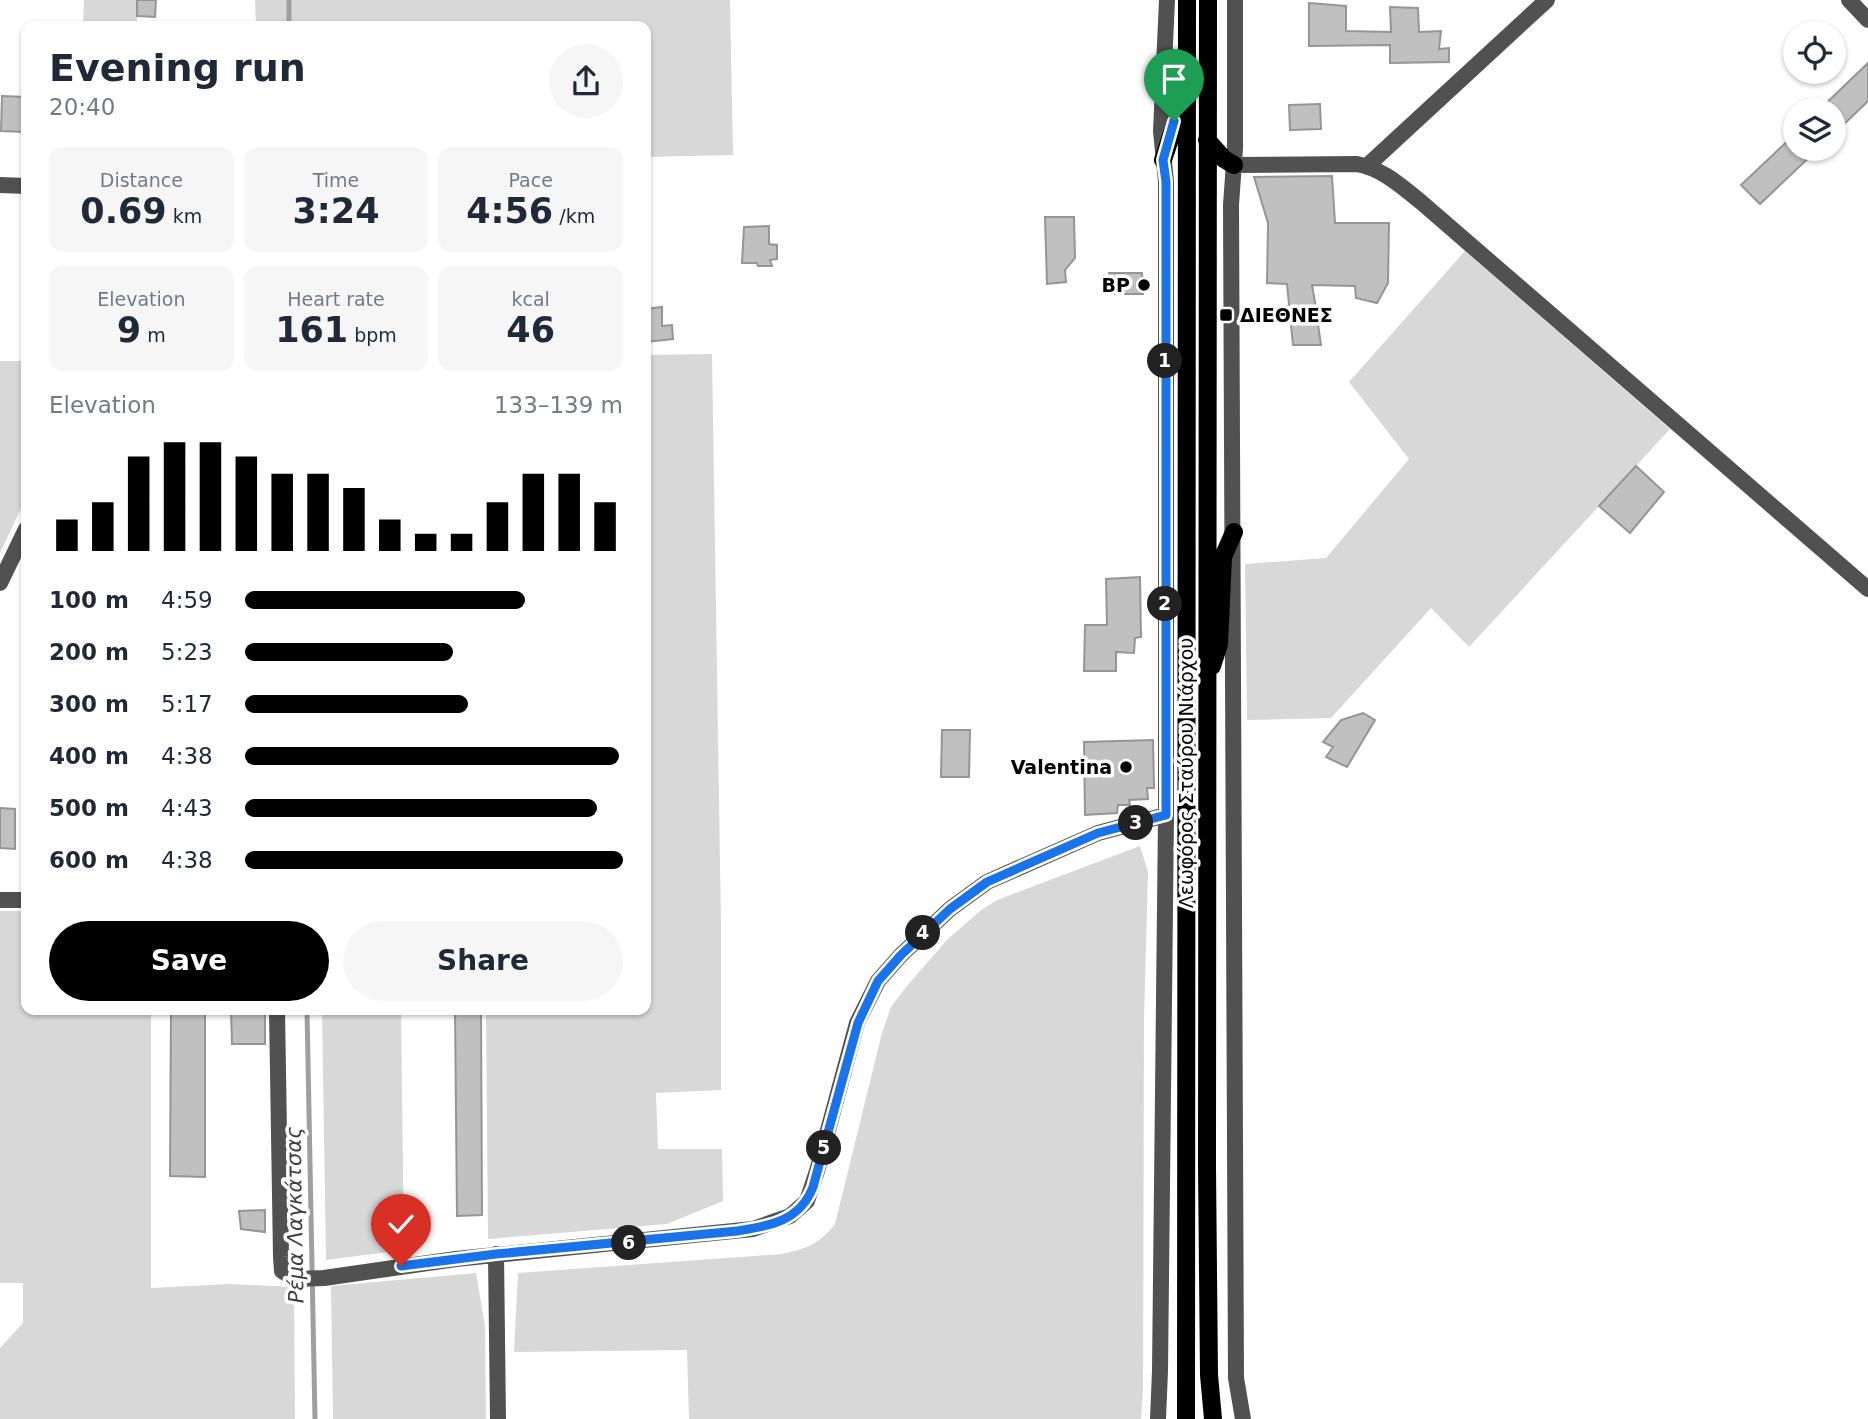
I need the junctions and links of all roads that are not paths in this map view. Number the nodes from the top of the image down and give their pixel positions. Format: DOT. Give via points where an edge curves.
graph roads {
  1 [pos="1167,0"];
  2 [pos="1187,0"];
  3 [pos="1208,0"];
  4 [pos="1235,0"];
  5 [pos="1547,0"];
  6 [pos="1849,0"];
  7 [pos="1868,20"];
  8 [pos="1186,90"];
  9 [pos="1208,140"];
  10 [pos="1163,160"];
  11 [pos="1234,165"];
  12 [pos="1367,166"];
  13 [pos="0,185"];
  14 [pos="21,186"];
  15 [pos="1234,532"];
  16 [pos="21,539"];
  17 [pos="0,583"];
  18 [pos="1868,589"];
  19 [pos="1206,683"];
  20 [pos="1166,815"];
  21 [pos="0,900"];
  22 [pos="21,900"];
  23 [pos="276,1015"];
  24 [pos="496,1254"];
  25 [pos="498,1419"];
  26 [pos="1157,1419"];
  27 [pos="1186,1419"];
  28 [pos="1213,1419"];
  29 [pos="1243,1419"];
  1 -- 10 [label="street"];
  2 -- 8 [label="main road, Λεωφόρος Σταύρου Νιάρχου"];
  3 -- 9 [label="main road, Λεωφόρος Σταύρου Νιάρχου"];
  4 -- 11 [label="street"];
  5 -- 12 [label="street"];
  6 -- 7 [label="street"];
  8 -- 10 [label="main road"];
  8 -- 27 [label="main road, Λεωφόρος Σταύρου Νιάρχου"];
  9 -- 11 [label="main road"];
  9 -- 19 [label="main road, Λεωφόρος Σταύρου Νιάρχου"];
  10 -- 20 [label="street"];
  11 -- 12 [label="street"];
  11 -- 15 [label="street"];
  12 -- 18 [label="street" via="1421,202"];
  13 -- 14 [label="street"];
  15 -- 19 [label="main road" via="1223,557 1219,644"];
  15 -- 29 [label="street" via="1235,1297 1236,1378"];
  16 -- 17 [label="street"];
  19 -- 28 [label="main road, Λεωφόρος Σταύρου Νιάρχου" via="1207,1181"];
  20 -- 24 [label="street" via="1088,837 987,882 901,955 878,981 862,1010 813,1187 798,1211 769,1225 737,1231"];
  20 -- 26 [label="street"];
  21 -- 22 [label="street"];
  23 -- 24 [label="street" via="284,1273 300,1279 324,1278"];
  24 -- 25 [label="street"];
}
